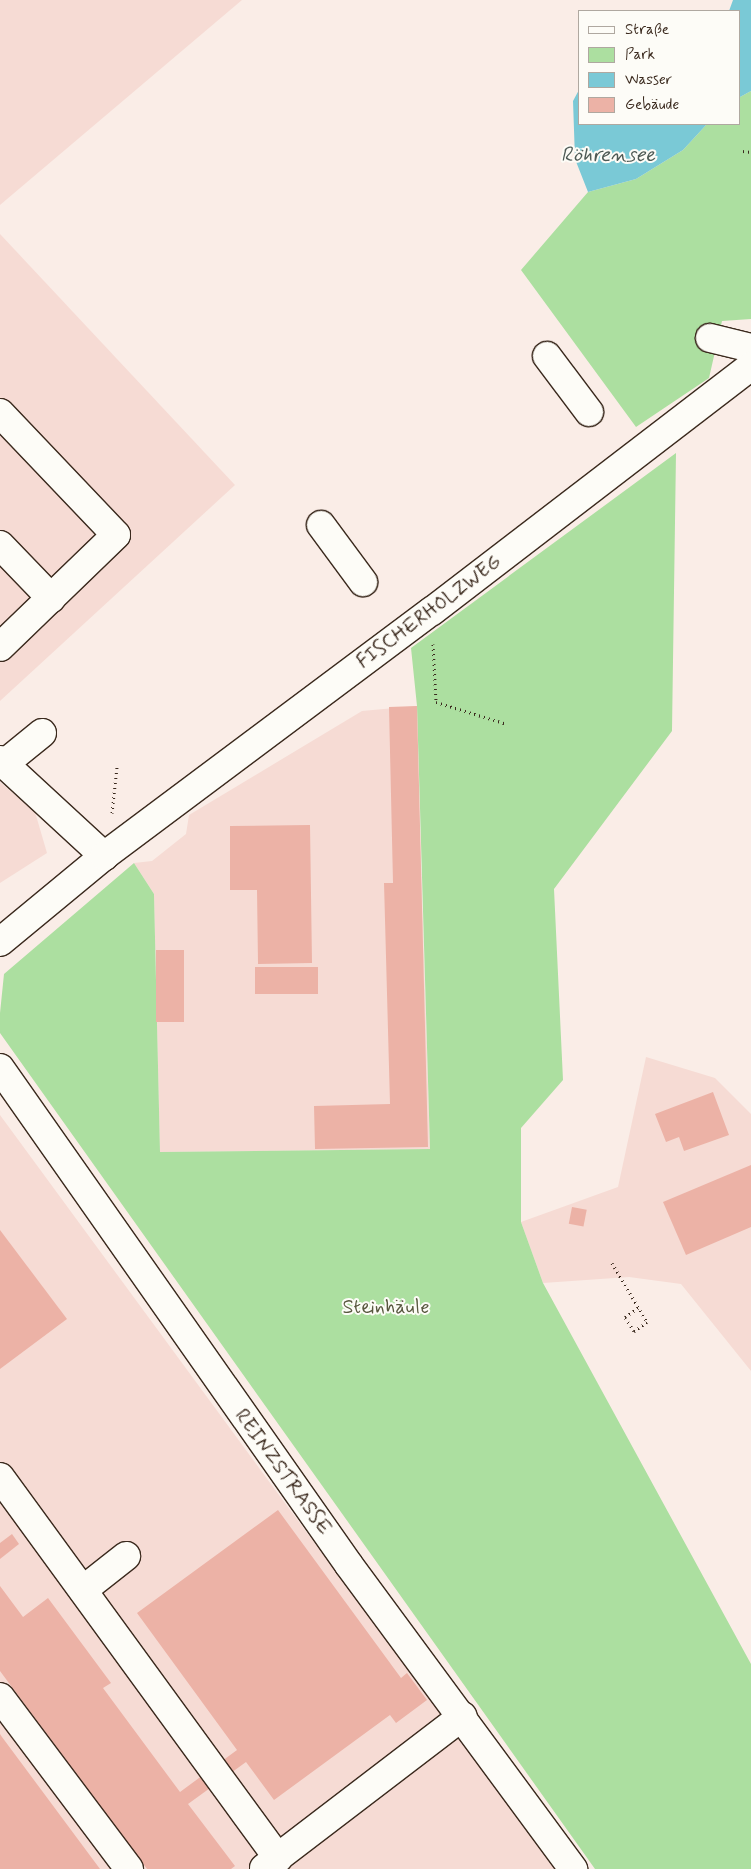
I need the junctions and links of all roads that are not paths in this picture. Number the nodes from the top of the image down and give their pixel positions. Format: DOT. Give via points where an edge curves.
graph roads {
  1 [pos="710,338"];
  2 [pos="751,348"];
  3 [pos="547,356"];
  4 [pos="751,366"];
  5 [pos="589,412"];
  6 [pos="0,414"];
  7 [pos="321,525"];
  8 [pos="0,545"];
  9 [pos="363,582"];
  10 [pos="51,598"];
  11 [pos="0,647"];
  12 [pos="42,733"];
  13 [pos="2,762"];
  14 [pos="104,856"];
  15 [pos="0,942"];
  16 [pos="0,1068"];
  17 [pos="8,1097"];
  18 [pos="0,1478"];
  19 [pos="126,1556"];
  20 [pos="83,1590"];
  21 [pos="0,1698"];
  22 [pos="463,1716"];
  23 [pos="280,1862"];
  24 [pos="129,1869"];
  25 [pos="574,1869"];
  1 -- 2 [label="street"];
  3 -- 5 [label="street"];
  4 -- 14 [label="street, FISCHERHOLZWEG" via="432,611"];
  6 -- 10 [label="street" via="116,535"];
  7 -- 9 [label="street"];
  8 -- 10 [label="street"];
  10 -- 11 [label="street"];
  12 -- 13 [label="street"];
  13 -- 14 [label="street"];
  14 -- 15 [label="street, FISCHERHOLZWEG"];
  16 -- 17 [label="street, REINZSTRASSE"];
  17 -- 22 [label="street, REINZSTRASSE"];
  18 -- 20 [label="street"];
  19 -- 20 [label="street"];
  20 -- 23 [label="street"];
  21 -- 24 [label="street"];
  22 -- 23 [label="street"];
  22 -- 25 [label="street, REINZSTRASSE"];
}
